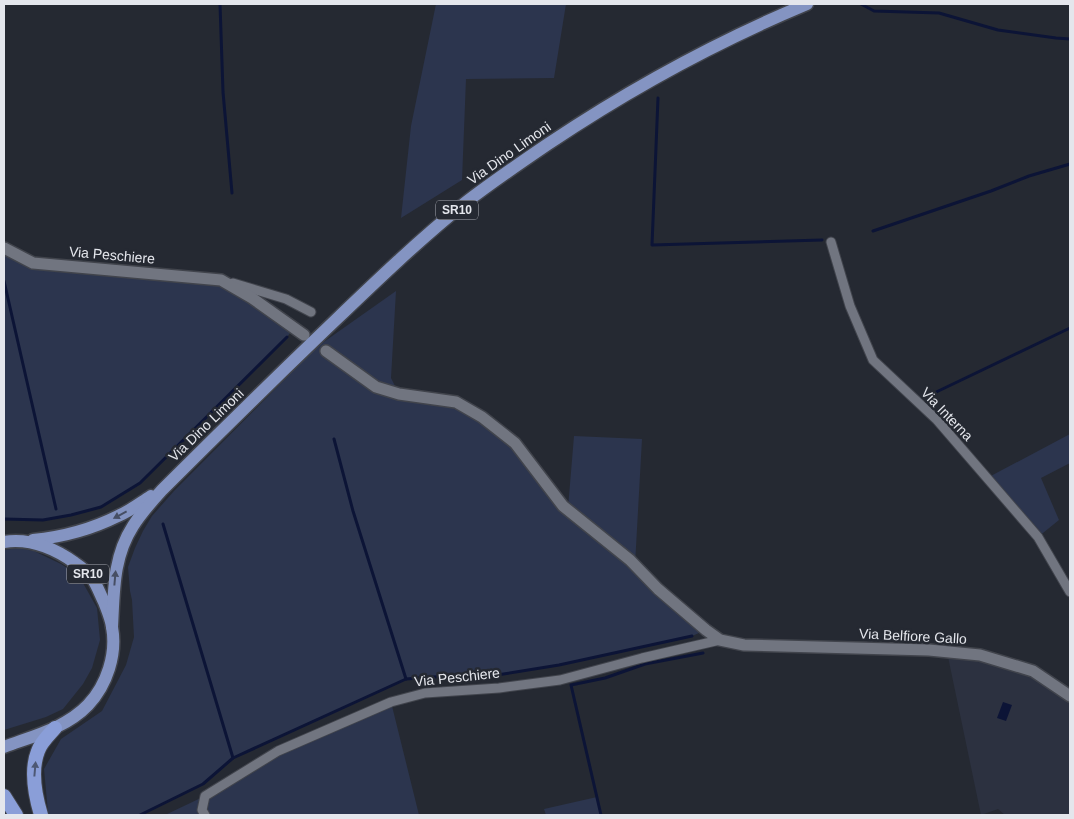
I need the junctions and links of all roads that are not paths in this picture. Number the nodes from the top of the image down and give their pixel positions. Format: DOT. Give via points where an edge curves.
graph roads {
  1 [pos="807,4"];
  2 [pos="831,242"];
  3 [pos="4,248"];
  4 [pos="220,280"];
  5 [pos="310,312"];
  6 [pos="304,335"];
  7 [pos="326,351"];
  8 [pos="162,490"];
  9 [pos="22,541"];
  10 [pos="4,542"];
  11 [pos="1070,592"];
  12 [pos="112,627"];
  13 [pos="720,640"];
  14 [pos="744,645"];
  15 [pos="1070,696"];
  16 [pos="55,728"];
  17 [pos="4,747"];
  18 [pos="6,799"];
  19 [pos="16,815"];
  20 [pos="41,815"];
  21 [pos="205,815"];
  1 -- 8 [label="main road, Via Dino Limoni / SR10" via="691,58 610,104 467,202 345,311"];
  2 -- 11 [label="street, Via Interna" via="850,306 873,360 938,420 1038,537"];
  3 -- 4 [label="street, Via Peschiere" via="33,263"];
  4 -- 5 [label="street, Via Peschiere" via="286,299"];
  4 -- 6 [label="street, Via Peschiere"];
  7 -- 13 [label="street, Via Peschiere" via="376,387 399,394 456,402 482,416 516,443 563,506"];
  8 -- 9 [label="main road, SR10, one-way" via="119,516 93,527"];
  12 -- 8 [label="main road, SR10, one-way" via="119,555 133,526"];
  9 -- 10 [label="main road, SR10"];
  9 -- 12 [label="main road, SR10" via="54,550 84,570 99,589"];
  12 -- 16 [label="main road, SR10" via="111,662 100,690 88,705"];
  13 -- 14 [label="street, Via Peschiere"];
  13 -- 21 [label="street, Via Peschiere" via="560,680 425,693 391,702 278,751 205,796 202,810"];
  14 -- 15 [label="street, Via Belfiore Gallo" via="929,650 980,655 1033,671"];
  16 -- 17 [label="main road, SR10"];
  20 -- 16 [label="highway, one-way" via="35,791 35,764 38,751"];
  18 -- 19 [label="highway"];
}
